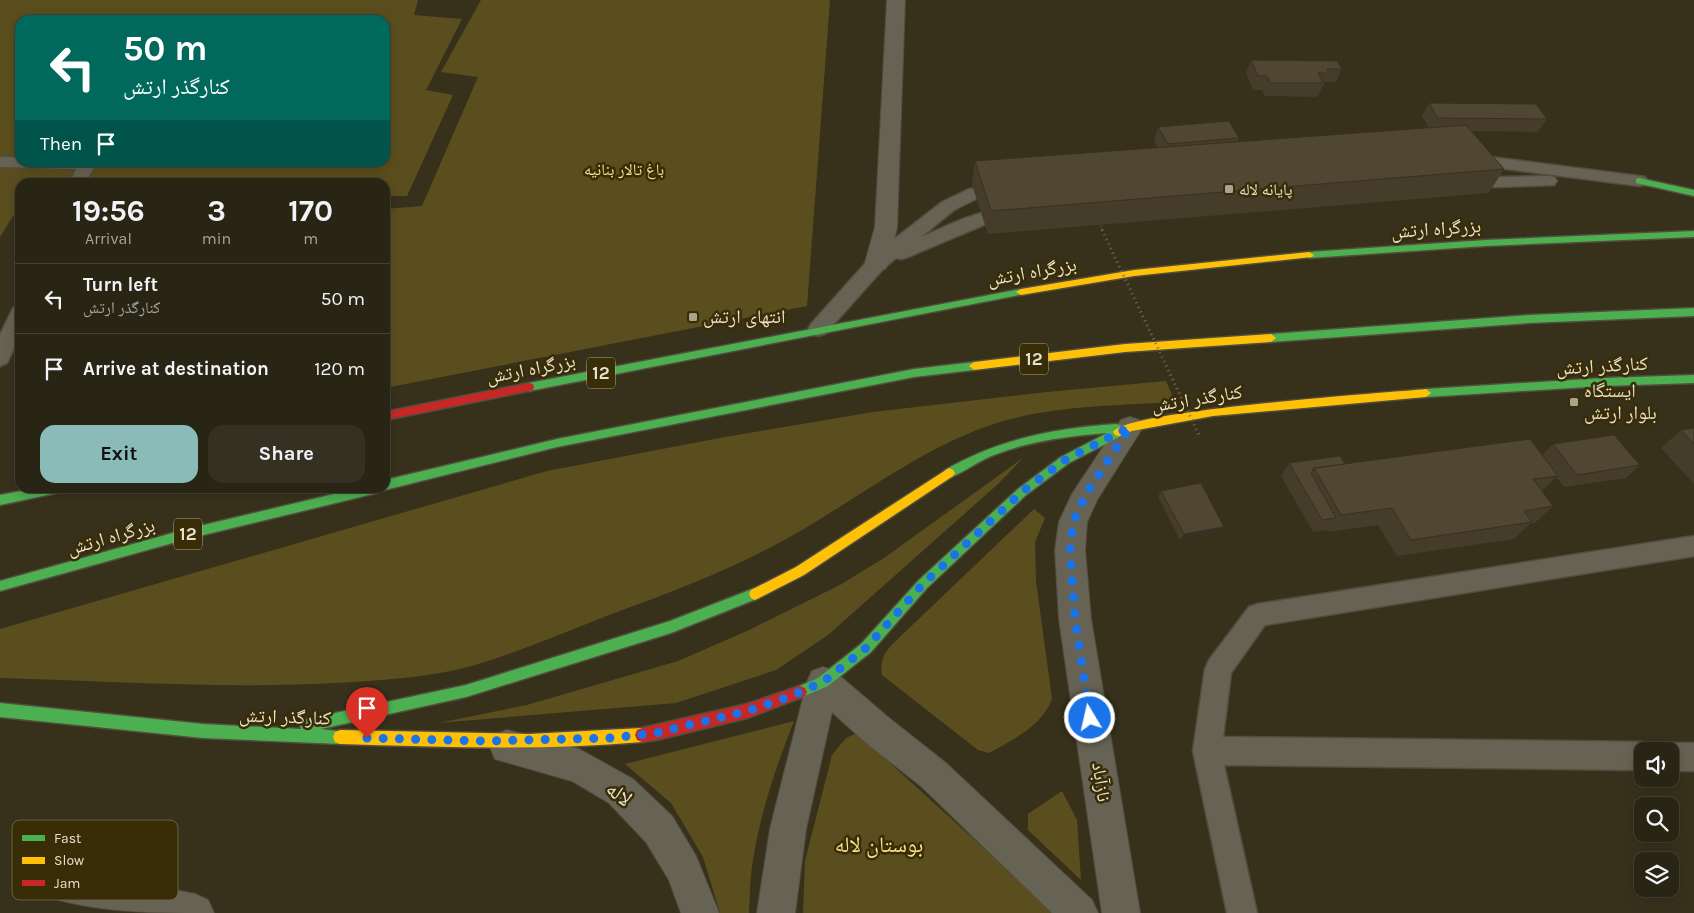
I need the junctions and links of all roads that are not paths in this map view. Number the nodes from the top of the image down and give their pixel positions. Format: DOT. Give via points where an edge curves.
graph roads {
  1 [pos="896,0"];
  2 [pos="1451,160"];
  3 [pos="0,162"];
  4 [pos="15,162"];
  5 [pos="1639,181"];
  6 [pos="1694,182"];
  7 [pos="1450,184"];
  8 [pos="1022,189"];
  9 [pos="1694,193"];
  10 [pos="1033,215"];
  11 [pos="1694,227"];
  12 [pos="1676,234"];
  13 [pos="1694,234"];
  14 [pos="877,263"];
  15 [pos="1694,312"];
  16 [pos="15,324"];
  17 [pos="818,330"];
  18 [pos="0,358"];
  19 [pos="1694,379"];
  20 [pos="390,415"];
  21 [pos="1130,427"];
  22 [pos="390,485"];
  23 [pos="33,493"];
  24 [pos="356,493"];
  25 [pos="0,500"];
  26 [pos="1694,546"];
  27 [pos="0,586"];
  28 [pos="823,682"];
  29 [pos="0,710"];
  30 [pos="270,735"];
  31 [pos="484,741"];
  32 [pos="1207,751"];
  33 [pos="1634,756"];
  34 [pos="1679,757"];
  35 [pos="1694,757"];
  36 [pos="136,900"];
  37 [pos="195,913"];
  38 [pos="700,913"];
  39 [pos="776,913"];
  40 [pos="1079,913"];
  41 [pos="1121,913"];
  42 [pos="1242,913"];
  1 -- 14 [label="street" via="886,227"];
  2 -- 5 [label="lane" via="1476,159"];
  3 -- 4 [label="lane"];
  5 -- 6 [label="main road"];
  5 -- 7 [label="lane"];
  5 -- 9 [label="main road"];
  8 -- 14 [label="lane" via="974,193 961,198"];
  10 -- 14 [label="lane" via="983,218"];
  11 -- 12 [label="main road"];
  12 -- 13 [label="main road, بزرگراه ارتش / 12"];
  12 -- 17 [label="main road, بزرگراه ارتش / 12" via="1486,243 1220,263 1068,284"];
  14 -- 17 [label="lane"];
  15 -- 22 [label="main road, 12" via="1125,348 914,373 558,443"];
  16 -- 18 [label="lane"];
  17 -- 20 [label="main road, بزرگراه ارتش / 12"];
  19 -- 21 [label="main road, کنارگذر ارتش" via="1372,396 1213,412"];
  21 -- 28 [label="main road, کنارگذر ارتش" via="1065,460 1022,492 923,584 866,648"];
  21 -- 30 [label="main road" via="1064,432 1009,444 962,466 800,571 751,596 671,627 466,691"];
  21 -- 41 [label="street, نازآباد" via="1086,494 1073,522 1070,550 1075,619"];
  23 -- 25 [label="main road"];
  24 -- 27 [label="main road, بزرگراه ارتش / 12" via="187,534"];
  26 -- 32 [label="lane" via="1258,615 1218,670"];
  28 -- 31 [label="main road, کنارگذر ارتش" via="747,711 656,733 611,738"];
  28 -- 39 [label="street" via="788,829"];
  28 -- 40 [label="street" via="934,775"];
  29 -- 30 [label="main road, کنارگذر ارتش"];
  30 -- 31 [label="main road, کنارگذر ارتش"];
  31 -- 38 [label="street, لاله" via="579,766 621,791 659,829 683,869"];
  32 -- 33 [label="lane"];
  32 -- 42 [label="lane"];
  34 -- 35 [label="lane"];
  36 -- 37 [label="street"];
}
